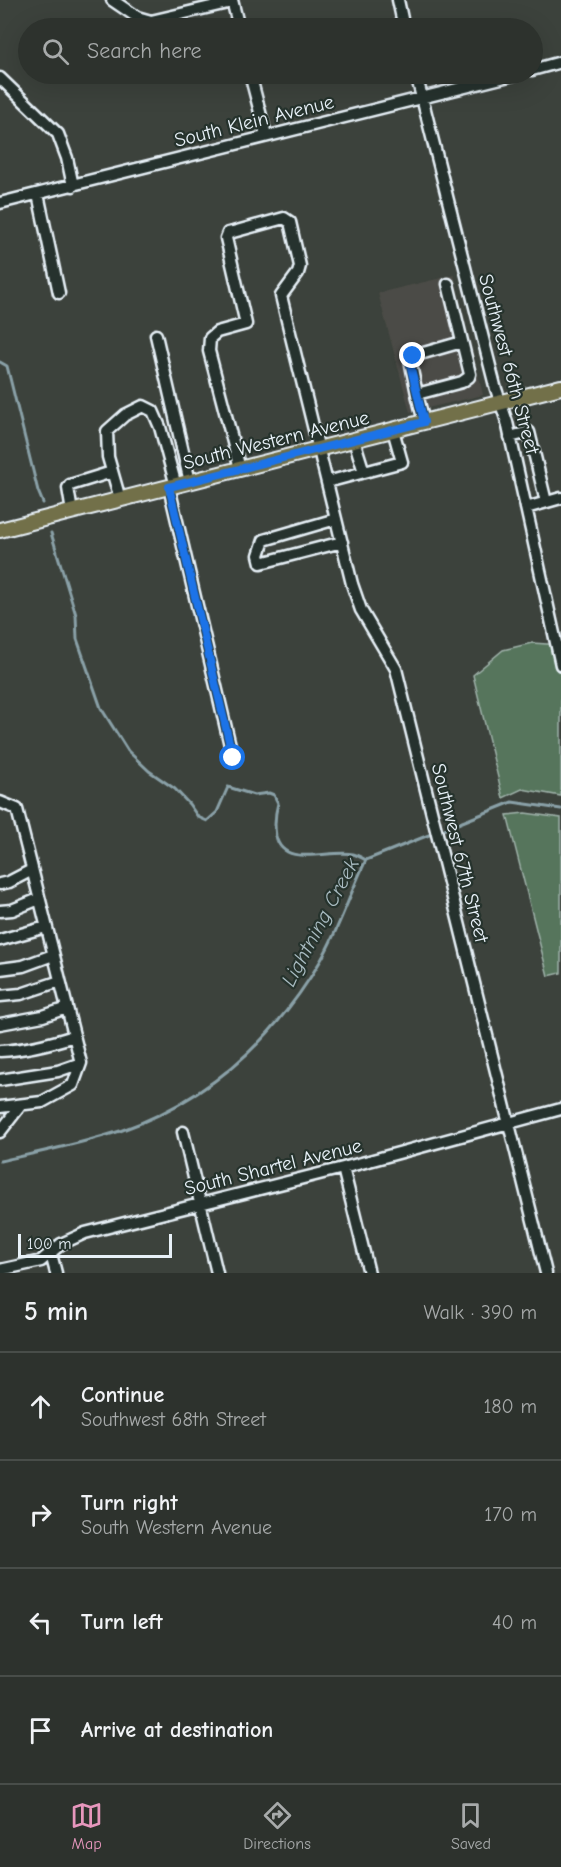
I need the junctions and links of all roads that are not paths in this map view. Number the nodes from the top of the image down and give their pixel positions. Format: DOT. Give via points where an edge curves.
graph roads {
  1 [pos="112,0"];
  2 [pos="398,0"];
  3 [pos="232,1"];
  4 [pos="140,18"];
  5 [pos="163,18"];
  6 [pos="236,18"];
  7 [pos="402,18"];
  8 [pos="561,62"];
  9 [pos="543,67"];
  10 [pos="0,78"];
  11 [pos="253,84"];
  12 [pos="418,84"];
  13 [pos="477,84"];
  14 [pos="422,98"];
  15 [pos="267,135"];
  16 [pos="74,186"];
  17 [pos="38,194"];
  18 [pos="0,203"];
  19 [pos="447,284"];
  20 [pos="59,293"];
  21 [pos="477,316"];
  22 [pos="457,322"];
  23 [pos="156,335"];
  24 [pos="462,342"];
  25 [pos="561,387"];
  26 [pos="417,394"];
  27 [pos="500,403"];
  28 [pos="424,422"];
  29 [pos="393,430"];
  30 [pos="510,437"];
  31 [pos="354,440"];
  32 [pos="319,450"];
  33 [pos="240,470"];
  34 [pos="112,472"];
  35 [pos="364,472"];
  36 [pos="190,482"];
  37 [pos="327,482"];
  38 [pos="173,486"];
  39 [pos="561,498"];
  40 [pos="120,500"];
  41 [pos="546,502"];
  42 [pos="526,508"];
  43 [pos="72,512"];
  44 [pos="336,519"];
  45 [pos="0,530"];
  46 [pos="342,542"];
  47 [pos="561,665"];
  48 [pos="233,758"];
  49 [pos="0,802"];
  50 [pos="32,870"];
  51 [pos="0,884"];
  52 [pos="39,899"];
  53 [pos="0,911"];
  54 [pos="46,927"];
  55 [pos="0,940"];
  56 [pos="53,955"];
  57 [pos="0,969"];
  58 [pos="60,981"];
  59 [pos="0,996"];
  60 [pos="67,1008"];
  61 [pos="0,1024"];
  62 [pos="74,1036"];
  63 [pos="0,1051"];
  64 [pos="81,1062"];
  65 [pos="0,1080"];
  66 [pos="21,1105"];
  67 [pos="0,1107"];
  68 [pos="561,1109"];
  69 [pos="5,1120"];
  70 [pos="509,1124"];
  71 [pos="0,1132"];
  72 [pos="183,1132"];
  73 [pos="343,1168"];
  74 [pos="199,1204"];
  75 [pos="51,1254"];
  76 [pos="0,1270"];
  77 [pos="56,1273"];
  78 [pos="217,1273"];
  79 [pos="369,1273"];
  80 [pos="546,1273"];
  1 -- 4 [label="street"];
  2 -- 7 [label="street"];
  3 -- 5 [label="street"];
  3 -- 6 [label="street"];
  8 -- 9 [label="street"];
  10 -- 16 [label="street" via="58,134"];
  11 -- 15 [label="street"];
  12 -- 14 [label="street, Southwest 66th Street"];
  13 -- 14 [label="street, South Klein Avenue"];
  14 -- 15 [label="street, South Klein Avenue"];
  14 -- 21 [label="street, Southwest 66th Street"];
  15 -- 16 [label="street, South Klein Avenue"];
  16 -- 17 [label="street, South Klein Avenue"];
  17 -- 18 [label="street, South Klein Avenue"];
  17 -- 20 [label="street"];
  19 -- 22 [label="street"];
  21 -- 22 [label="street"];
  21 -- 27 [label="street, Southwest 66th Street"];
  22 -- 24 [label="street"];
  23 -- 36 [label="street"];
  24 -- 26 [label="street" via="413,356 410,360"];
  24 -- 26 [label="street" via="469,377"];
  25 -- 27 [label="main road, South Western Avenue"];
  26 -- 28 [label="street"];
  27 -- 28 [label="main road, South Western Avenue"];
  27 -- 30 [label="street, Southwest 66th Street"];
  28 -- 29 [label="main road, South Western Avenue"];
  29 -- 31 [label="main road, South Western Avenue"];
  29 -- 35 [label="street" via="402,462"];
  30 -- 41 [label="street" via="529,432"];
  30 -- 42 [label="street, Southwest 66th Street"];
  31 -- 32 [label="main road, South Western Avenue"];
  31 -- 35 [label="street"];
  32 -- 33 [label="main road, South Western Avenue"];
  32 -- 33 [label="street, Southwest 67th Street" via="281,296 300,266 290,222 284,218 228,233 226,238 246,324 213,334 209,351"];
  32 -- 37 [label="street, Southwest 67th Street"];
  33 -- 36 [label="main road, South Western Avenue"];
  34 -- 38 [label="street" via="107,431 143,406 153,411 160,427"];
  34 -- 40 [label="street"];
  34 -- 43 [label="street" via="69,485"];
  35 -- 37 [label="street"];
  36 -- 38 [label="main road, South Western Avenue"];
  37 -- 44 [label="street, Southwest 67th Street"];
  38 -- 40 [label="main road, South Western Avenue"];
  38 -- 48 [label="street"];
  39 -- 41 [label="street"];
  40 -- 43 [label="main road, South Western Avenue"];
  41 -- 42 [label="street"];
  42 -- 47 [label="street, Southwest 66th Street"];
  43 -- 45 [label="main road, South Western Avenue"];
  44 -- 46 [label="street, Southwest 67th Street"];
  44 -- 46 [label="street" via="264,540 259,555 261,563"];
  46 -- 70 [label="street, Southwest 67th Street" via="361,610 396,669"];
  49 -- 50 [label="street" via="17,809"];
  50 -- 51 [label="street"];
  50 -- 52 [label="street"];
  52 -- 53 [label="street"];
  52 -- 54 [label="street"];
  54 -- 55 [label="street"];
  54 -- 56 [label="street"];
  56 -- 57 [label="street"];
  56 -- 58 [label="street"];
  58 -- 59 [label="street" via="21,994"];
  58 -- 60 [label="street"];
  60 -- 61 [label="street"];
  60 -- 62 [label="street"];
  62 -- 63 [label="street" via="40,1046"];
  62 -- 64 [label="street"];
  64 -- 65 [label="street" via="58,1071"];
  64 -- 66 [label="street" via="73,1085 42,1102"];
  66 -- 67 [label="street"];
  66 -- 69 [label="street"];
  68 -- 70 [label="street, South Shartel Avenue"];
  69 -- 71 [label="street"];
  70 -- 73 [label="street, South Shartel Avenue"];
  70 -- 80 [label="street, Southwest 67th Street"];
  72 -- 74 [label="street"];
  73 -- 74 [label="street, South Shartel Avenue"];
  73 -- 79 [label="street"];
  74 -- 75 [label="street, South Shartel Avenue" via="85,1233 61,1244"];
  74 -- 78 [label="street"];
  75 -- 76 [label="street, South Shartel Avenue" via="41,1261"];
  75 -- 77 [label="street"];
}
